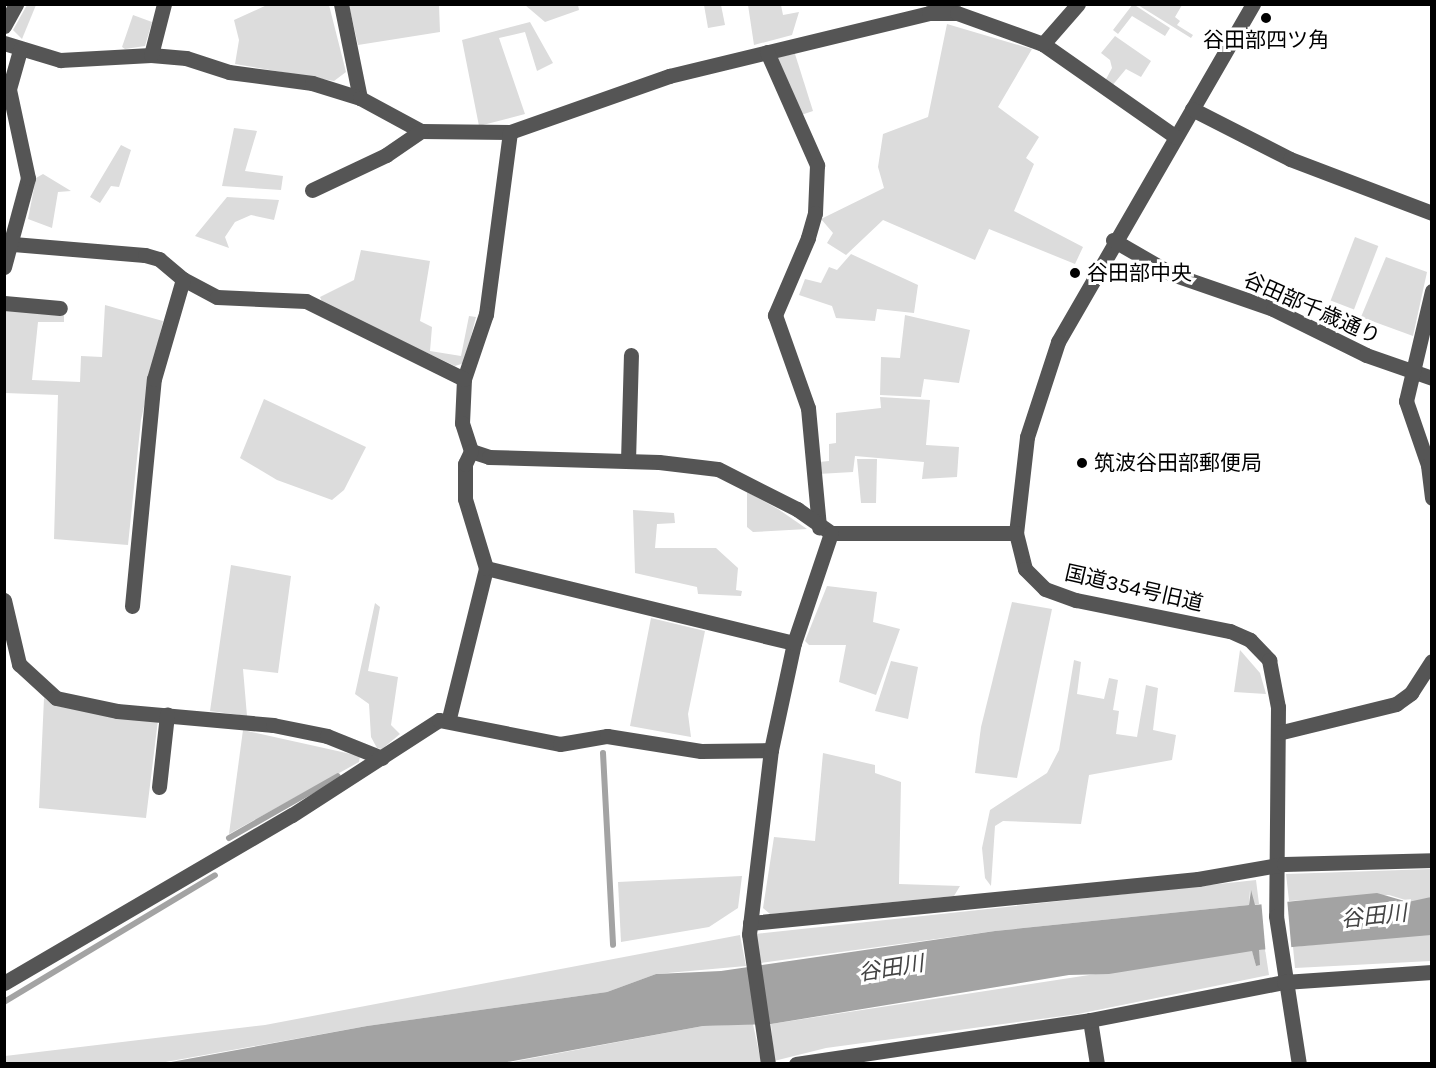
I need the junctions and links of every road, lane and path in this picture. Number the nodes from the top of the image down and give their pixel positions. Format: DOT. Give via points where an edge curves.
graph roads {
  1 [pos="16,4"];
  2 [pos="164,4"];
  3 [pos="341,4"];
  4 [pos="1078,4"];
  5 [pos="1253,4"];
  6 [pos="959,9"];
  7 [pos="4,26"];
  8 [pos="4,43"];
  9 [pos="1043,44"];
  10 [pos="20,50"];
  11 [pos="767,52"];
  12 [pos="151,55"];
  13 [pos="360,98"];
  14 [pos="1192,109"];
  15 [pos="421,130"];
  16 [pos="510,132"];
  17 [pos="1176,136"];
  18 [pos="312,190"];
  19 [pos="1431,213"];
  20 [pos="1113,240"];
  21 [pos="13,244"];
  22 [pos="4,267"];
  23 [pos="183,279"];
  24 [pos="1431,291"];
  25 [pos="4,303"];
  26 [pos="60,308"];
  27 [pos="631,355"];
  28 [pos="1412,372"];
  29 [pos="1431,378"];
  30 [pos="465,379"];
  31 [pos="471,451"];
  32 [pos="628,461"];
  33 [pos="1431,498"];
  34 [pos="825,530"];
  35 [pos="1016,533"];
  36 [pos="486,568"];
  37 [pos="4,600"];
  38 [pos="132,606"];
  39 [pos="794,643"];
  40 [pos="1431,661"];
  41 [pos="167,714"];
  42 [pos="449,718"];
  43 [pos="1278,733"];
  44 [pos="771,750"];
  45 [pos="382,758"];
  46 [pos="159,787"];
  47 [pos="1431,860"];
  48 [pos="1273,872"];
  49 [pos="749,928"];
  50 [pos="1431,972"];
  51 [pos="1283,974"];
  52 [pos="4,983"];
  53 [pos="1089,1020"];
  54 [pos="768,1062"];
  55 [pos="796,1064"];
  56 [pos="1097,1064"];
  57 [pos="1299,1064"];
  1 -- 7 [label="street"];
  2 -- 12 [label="street"];
  3 -- 13 [label="street"];
  4 -- 9 [label="street"];
  5 -- 14 [label="street, 国道354号旧道"];
  6 -- 9 [label="street"];
  6 -- 11 [label="street"];
  8 -- 10 [label="street"];
  9 -- 17 [label="street"];
  10 -- 12 [label="street" via="74,61"];
  10 -- 21 [label="street" via="9,89 28,178"];
  11 -- 16 [label="street" via="627,88"];
  11 -- 34 [label="street" via="817,165 815,213 808,238 774,315 808,408"];
  12 -- 13 [label="street" via="186,58 229,72 312,83"];
  13 -- 15 [label="street"];
  14 -- 17 [label="street, 国道354号旧道"];
  14 -- 19 [label="street" via="1290,159"];
  15 -- 16 [label="street"];
  15 -- 18 [label="street" via="386,155"];
  16 -- 30 [label="street" via="502,221 486,314"];
  17 -- 20 [label="street, 国道354号旧道"];
  20 -- 28 [label="street, 谷田部千歳通り" via="1172,274 1273,309 1365,355"];
  20 -- 35 [label="street, 国道354号旧道" via="1058,342 1040,389 1027,437"];
  21 -- 22 [label="street"];
  21 -- 23 [label="street" via="145,255 159,259"];
  23 -- 30 [label="street" via="217,297 306,301"];
  23 -- 38 [label="street" via="154,379"];
  24 -- 28 [label="street"];
  25 -- 26 [label="street"];
  27 -- 32 [label="street"];
  28 -- 29 [label="street, 谷田部千歳通り"];
  28 -- 33 [label="street" via="1406,401 1428,465"];
  30 -- 31 [label="street" via="462,423"];
  31 -- 32 [label="street" via="489,457"];
  31 -- 36 [label="street" via="465,464 465,499"];
  32 -- 34 [label="street" via="718,469 797,509"];
  34 -- 35 [label="street"];
  34 -- 39 [label="street"];
  35 -- 43 [label="street, 国道354号旧道" via="1025,569 1045,589 1076,600 1230,631 1250,640 1269,660"];
  36 -- 39 [label="street"];
  36 -- 42 [label="street"];
  37 -- 41 [label="street" via="19,664 50,694 117,711"];
  39 -- 44 [label="street"];
  40 -- 43 [label="street" via="1411,693 1396,704"];
  41 -- 45 [label="street" via="327,736"];
  41 -- 46 [label="street"];
  42 -- 44 [label="street" via="560,744 606,736 701,751"];
  42 -- 45 [label="street" via="429,724"];
  43 -- 48 [label="street, 国道354号旧道"];
  44 -- 49 [label="street"];
  45 -- 52 [label="street"];
  47 -- 48 [label="street"];
  48 -- 49 [label="street"];
  48 -- 51 [label="street, 国道354号旧道"];
  49 -- 54 [label="street"];
  50 -- 51 [label="street"];
  51 -- 53 [label="street"];
  51 -- 57 [label="street, 国道354号旧道"];
  53 -- 55 [label="street"];
  53 -- 56 [label="street"];
}
